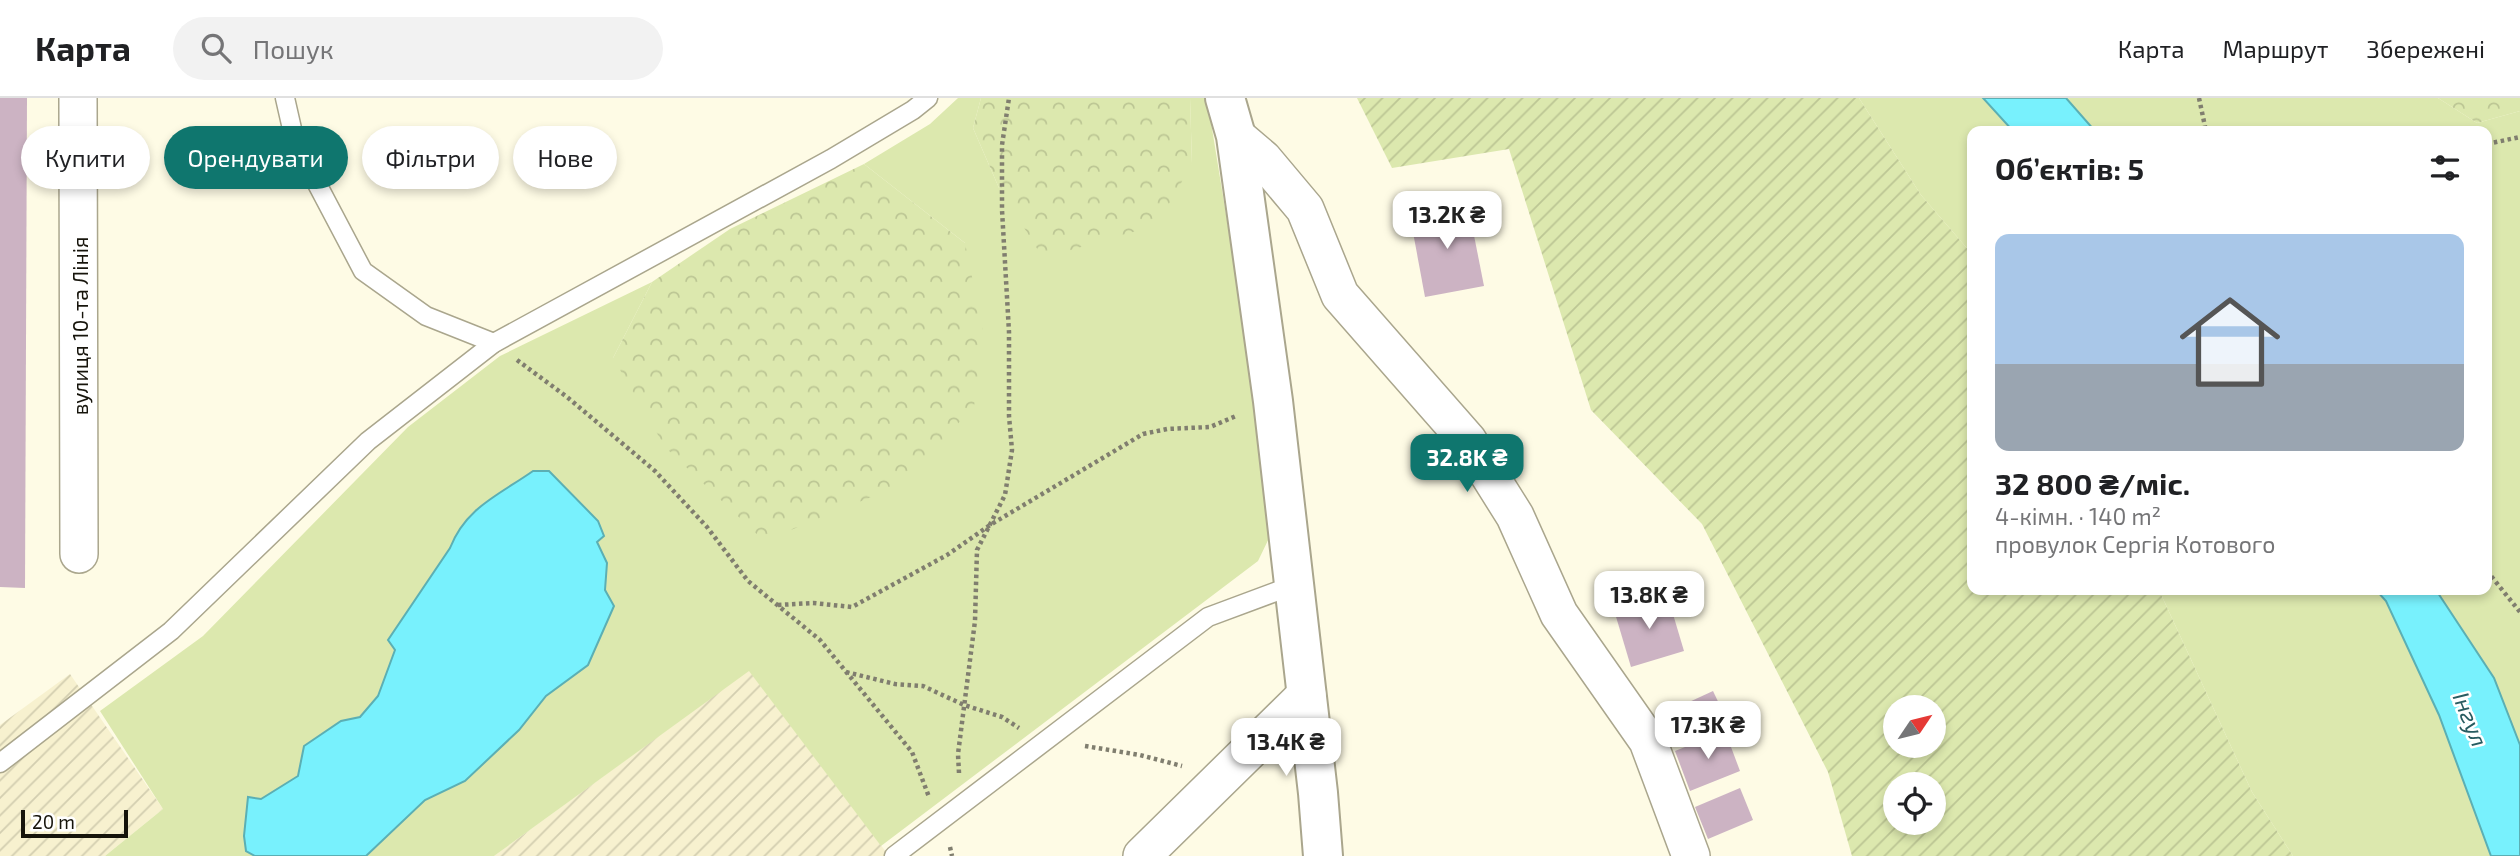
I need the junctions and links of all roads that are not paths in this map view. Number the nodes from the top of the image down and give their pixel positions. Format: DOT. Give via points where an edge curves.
graph roads {
  1 [pos="78,98"];
  2 [pos="285,98"];
  3 [pos="928,98"];
  4 [pos="1225,98"];
  5 [pos="1236,136"];
  6 [pos="494,343"];
  7 [pos="79,554"];
  8 [pos="1294,585"];
  9 [pos="1307,694"];
  10 [pos="0,763"];
  11 [pos="894,856"];
  12 [pos="1142,856"];
  13 [pos="1323,856"];
  14 [pos="1691,856"];
  1 -- 7 [label="street, вулиця 10-та Лінія"];
  2 -- 6 [label="lane" via="295,142 363,271 426,316"];
  3 -- 6 [label="lane" via="831,159"];
  4 -- 5 [label="street"];
  5 -- 8 [label="street"];
  5 -- 14 [label="street" via="1263,159 1304,209 1340,295 1468,441 1489,473 1516,516 1559,614 1647,741"];
  6 -- 10 [label="lane" via="368,442 171,631"];
  8 -- 9 [label="street"];
  8 -- 11 [label="lane" via="1208,617"];
  9 -- 12 [label="street"];
  9 -- 13 [label="street"];
}
